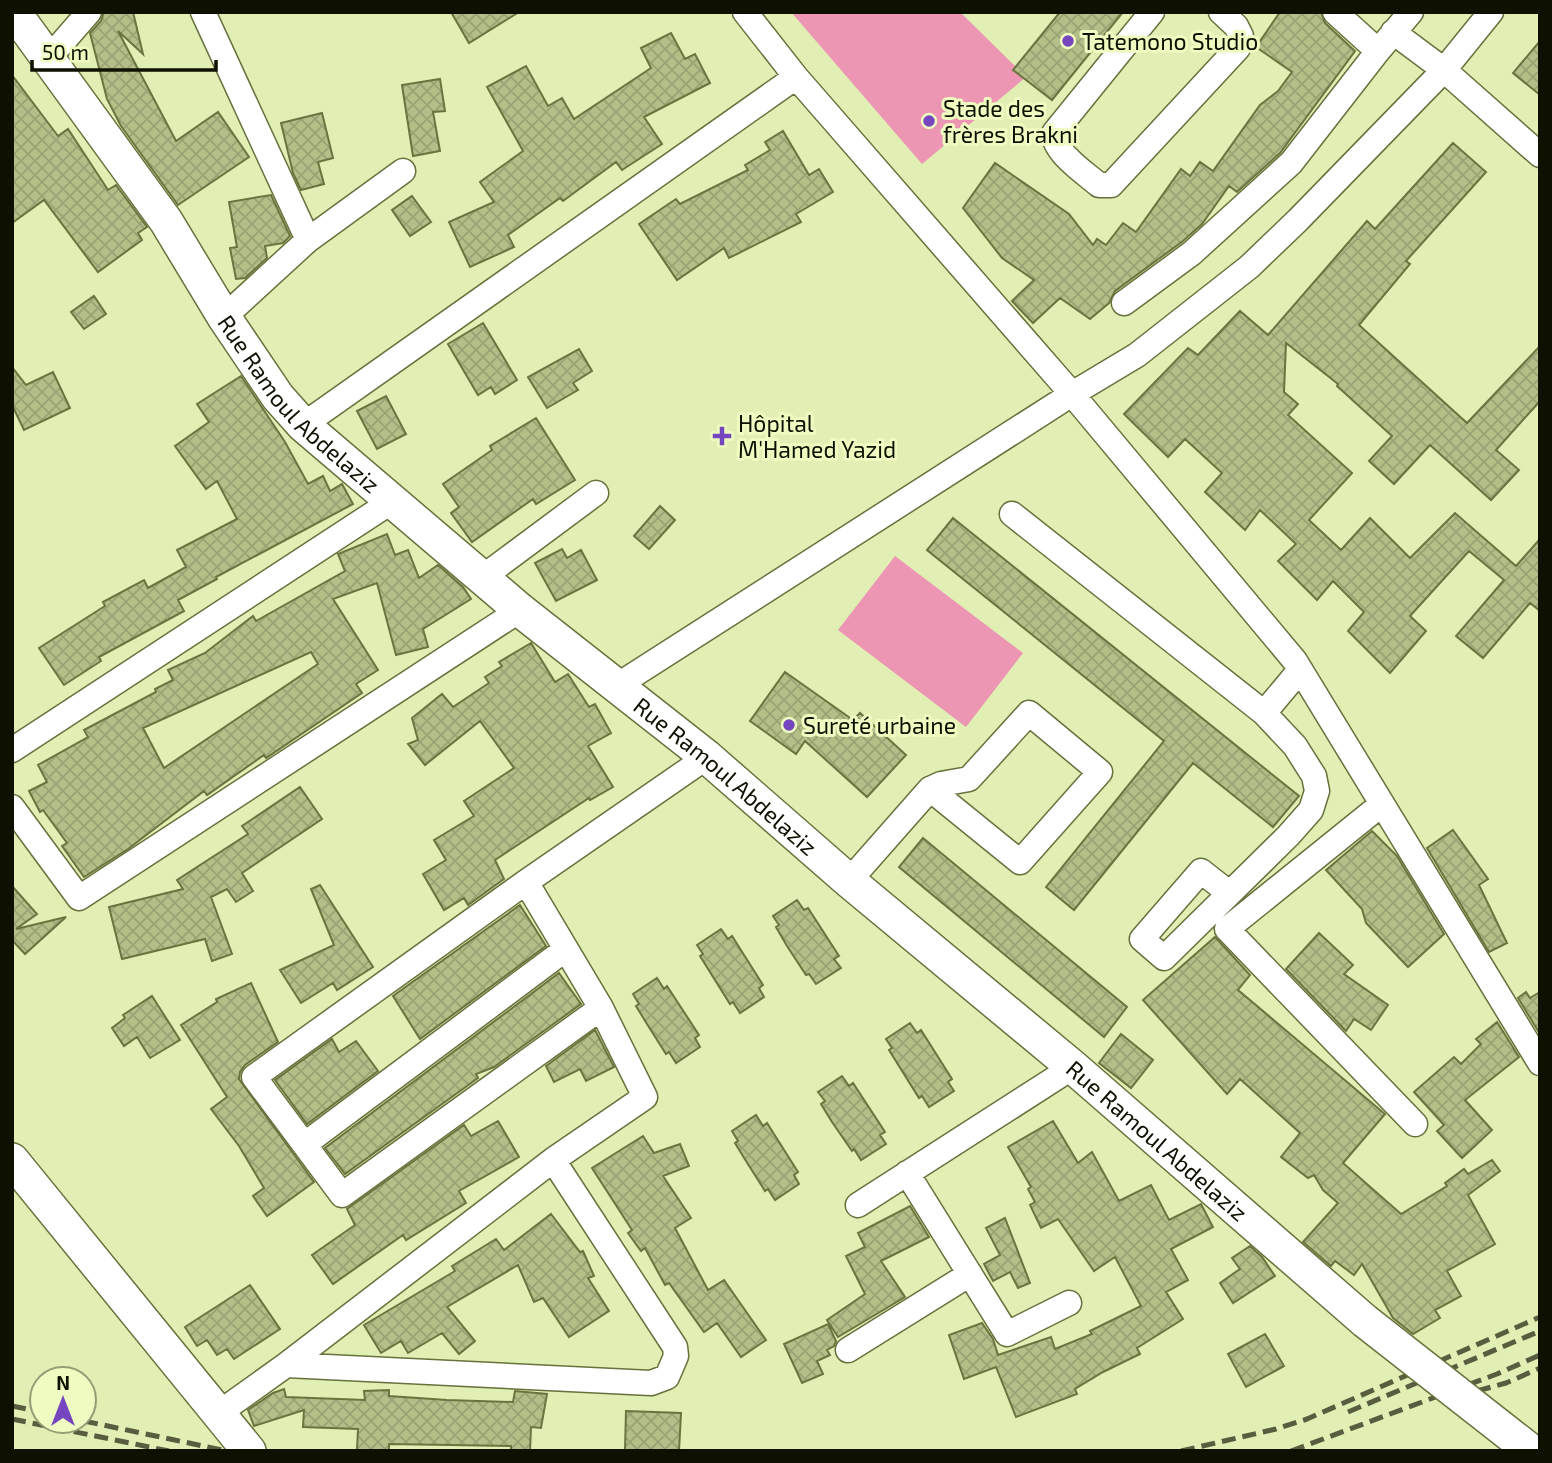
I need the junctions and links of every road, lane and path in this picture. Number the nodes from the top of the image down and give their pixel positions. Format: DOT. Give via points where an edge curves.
graph roads {
  1 [pos="14,12"];
  2 [pos="89,12"];
  3 [pos="203,12"];
  4 [pos="745,12"];
  5 [pos="1152,12"];
  6 [pos="1221,12"];
  7 [pos="1335,12"];
  8 [pos="1491,12"];
  9 [pos="1394,26"];
  10 [pos="49,58"];
  11 [pos="1444,70"];
  12 [pos="796,77"];
  13 [pos="1540,155"];
  14 [pos="403,171"];
  15 [pos="308,240"];
  16 [pos="1124,303"];
  17 [pos="224,317"];
  18 [pos="1072,394"];
  19 [pos="303,425"];
  20 [pos="596,493"];
  21 [pos="391,502"];
  22 [pos="1012,514"];
  23 [pos="483,577"];
  24 [pos="520,610"];
  25 [pos="1300,670"];
  26 [pos="618,685"];
  27 [pos="1264,713"];
  28 [pos="12,750"];
  29 [pos="707,757"];
  30 [pos="930,789"];
  31 [pos="1382,804"];
  32 [pos="12,807"];
  33 [pos="849,881"];
  34 [pos="526,883"];
  35 [pos="1229,894"];
  36 [pos="566,950"];
  37 [pos="601,1008"];
  38 [pos="1540,1063"];
  39 [pos="1073,1067"];
  40 [pos="1415,1124"];
  41 [pos="305,1144"];
  42 [pos="12,1160"];
  43 [pos="553,1160"];
  44 [pos="907,1173"];
  45 [pos="858,1205"];
  46 [pos="970,1274"];
  47 [pos="1069,1303"];
  48 [pos="848,1350"];
  49 [pos="286,1365"];
  50 [pos="219,1413"];
  51 [pos="249,1451"];
  52 [pos="1531,1451"];
  1 -- 10 [label="street, Rue Ramoul Abdelaziz"];
  2 -- 10 [label="street"];
  3 -- 15 [label="street"];
  4 -- 12 [label="street"];
  5 -- 6 [label="street" via="1054,133 1059,150 1099,185 1111,185 1238,48 1241,36"];
  7 -- 9 [label="street"];
  8 -- 11 [label="street"];
  9 -- 11 [label="street"];
  9 -- 16 [label="street" via="1291,163 1192,253"];
  10 -- 17 [label="street, Rue Ramoul Abdelaziz" via="166,221"];
  11 -- 13 [label="street"];
  11 -- 18 [label="street" via="1249,267 1137,355"];
  12 -- 18 [label="street"];
  12 -- 19 [label="street"];
  14 -- 15 [label="street"];
  15 -- 17 [label="street"];
  17 -- 19 [label="street, Rue Ramoul Abdelaziz" via="278,397"];
  18 -- 25 [label="street"];
  18 -- 26 [label="street"];
  19 -- 21 [label="street, Rue Ramoul Abdelaziz"];
  20 -- 23 [label="street"];
  21 -- 23 [label="street, Rue Ramoul Abdelaziz"];
  21 -- 28 [label="street"];
  22 -- 27 [label="street"];
  23 -- 24 [label="street, Rue Ramoul Abdelaziz"];
  24 -- 26 [label="street, Rue Ramoul Abdelaziz"];
  24 -- 32 [label="street" via="79,898"];
  25 -- 27 [label="street"];
  25 -- 31 [label="street"];
  26 -- 29 [label="street, Rue Ramoul Abdelaziz"];
  27 -- 35 [label="street" via="1304,759 1317,791 1301,822"];
  29 -- 33 [label="street, Rue Ramoul Abdelaziz"];
  29 -- 34 [label="street"];
  30 -- 30 [label="street" via="969,779 1029,713 1100,772 1020,862"];
  30 -- 33 [label="street"];
  31 -- 38 [label="street"];
  31 -- 40 [label="street" via="1227,929"];
  33 -- 39 [label="street, Rue Ramoul Abdelaziz"];
  34 -- 36 [label="street"];
  34 -- 41 [label="street" via="254,1077"];
  36 -- 37 [label="street"];
  36 -- 41 [label="street"];
  37 -- 41 [label="street" via="342,1195"];
  37 -- 43 [label="street" via="645,1097"];
  39 -- 44 [label="street"];
  39 -- 52 [label="street, Rue Ramoul Abdelaziz, bridge" via="1365,1321"];
  42 -- 50 [label="street"];
  43 -- 49 [label="street"];
  43 -- 49 [label="street" via="675,1348 667,1377 651,1383"];
  44 -- 45 [label="street"];
  44 -- 46 [label="street"];
  46 -- 47 [label="street" via="1007,1334"];
  46 -- 48 [label="street"];
  49 -- 50 [label="street"];
  50 -- 51 [label="street"];
}
